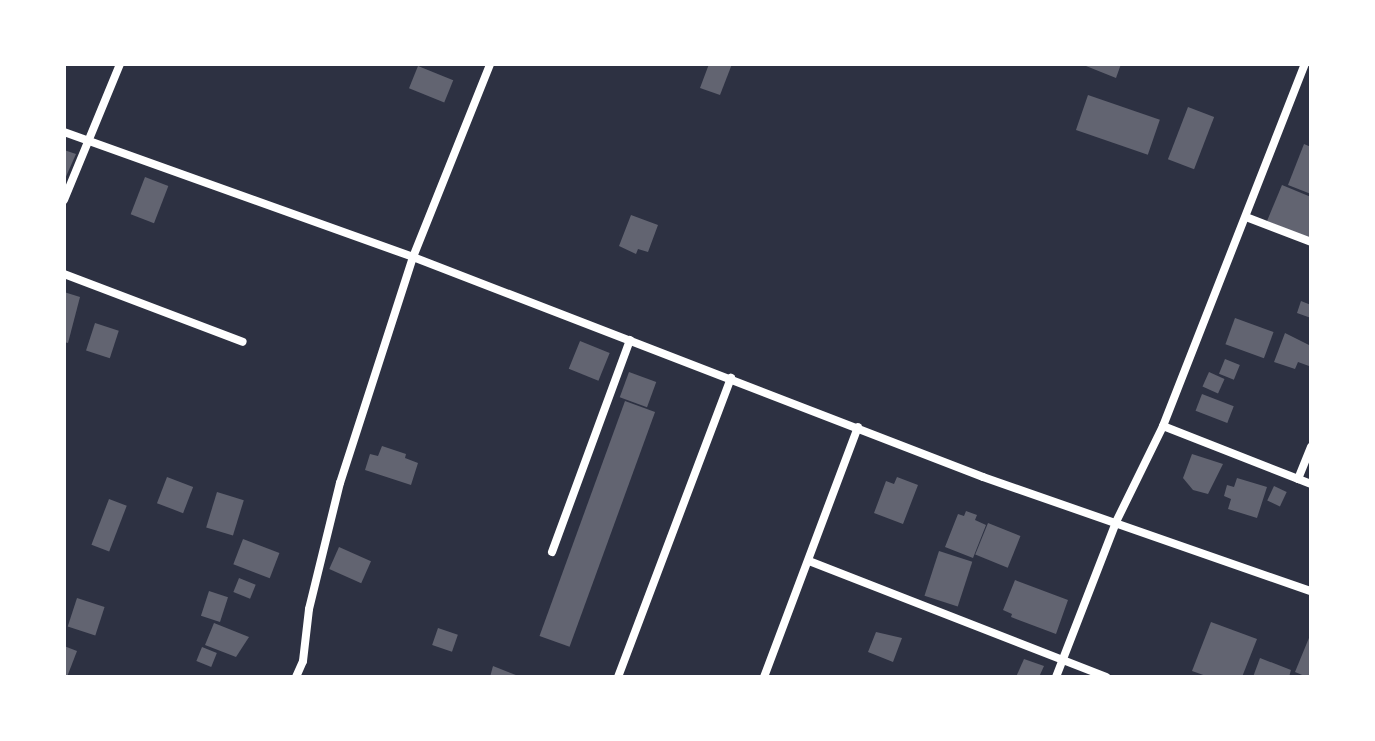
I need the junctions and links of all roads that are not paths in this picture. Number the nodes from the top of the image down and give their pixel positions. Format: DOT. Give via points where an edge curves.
graph roads {
  1 [pos="120,64"];
  2 [pos="490,64"];
  3 [pos="1305,64"];
  4 [pos="64,132"];
  5 [pos="89,141"];
  6 [pos="64,200"];
  7 [pos="1246,217"];
  8 [pos="1311,242"];
  9 [pos="413,257"];
  10 [pos="64,274"];
  11 [pos="630,340"];
  12 [pos="243,342"];
  13 [pos="731,378"];
  14 [pos="1163,426"];
  15 [pos="858,427"];
  16 [pos="1311,447"];
  17 [pos="1298,479"];
  18 [pos="1311,484"];
  19 [pos="1116,522"];
  20 [pos="552,552"];
  21 [pos="809,561"];
  22 [pos="1311,591"];
  23 [pos="1062,661"];
  24 [pos="296,677"];
  25 [pos="618,677"];
  26 [pos="764,677"];
  27 [pos="1056,677"];
  28 [pos="1106,677"];
  1 -- 5 [label="street"];
  2 -- 9 [label="street"];
  3 -- 7 [label="street"];
  4 -- 5 [label="street"];
  5 -- 6 [label="street"];
  5 -- 9 [label="street"];
  7 -- 8 [label="street"];
  7 -- 14 [label="street"];
  9 -- 11 [label="street"];
  9 -- 24 [label="street" via="340,483"];
  10 -- 12 [label="street"];
  11 -- 13 [label="street"];
  11 -- 20 [label="street"];
  13 -- 15 [label="street"];
  13 -- 25 [label="street"];
  14 -- 17 [label="street"];
  14 -- 19 [label="street"];
  15 -- 19 [label="street"];
  15 -- 21 [label="street"];
  16 -- 17 [label="street"];
  17 -- 18 [label="street"];
  19 -- 22 [label="street"];
  19 -- 23 [label="street"];
  21 -- 23 [label="street"];
  21 -- 26 [label="street"];
  23 -- 27 [label="street"];
  23 -- 28 [label="street"];
}
